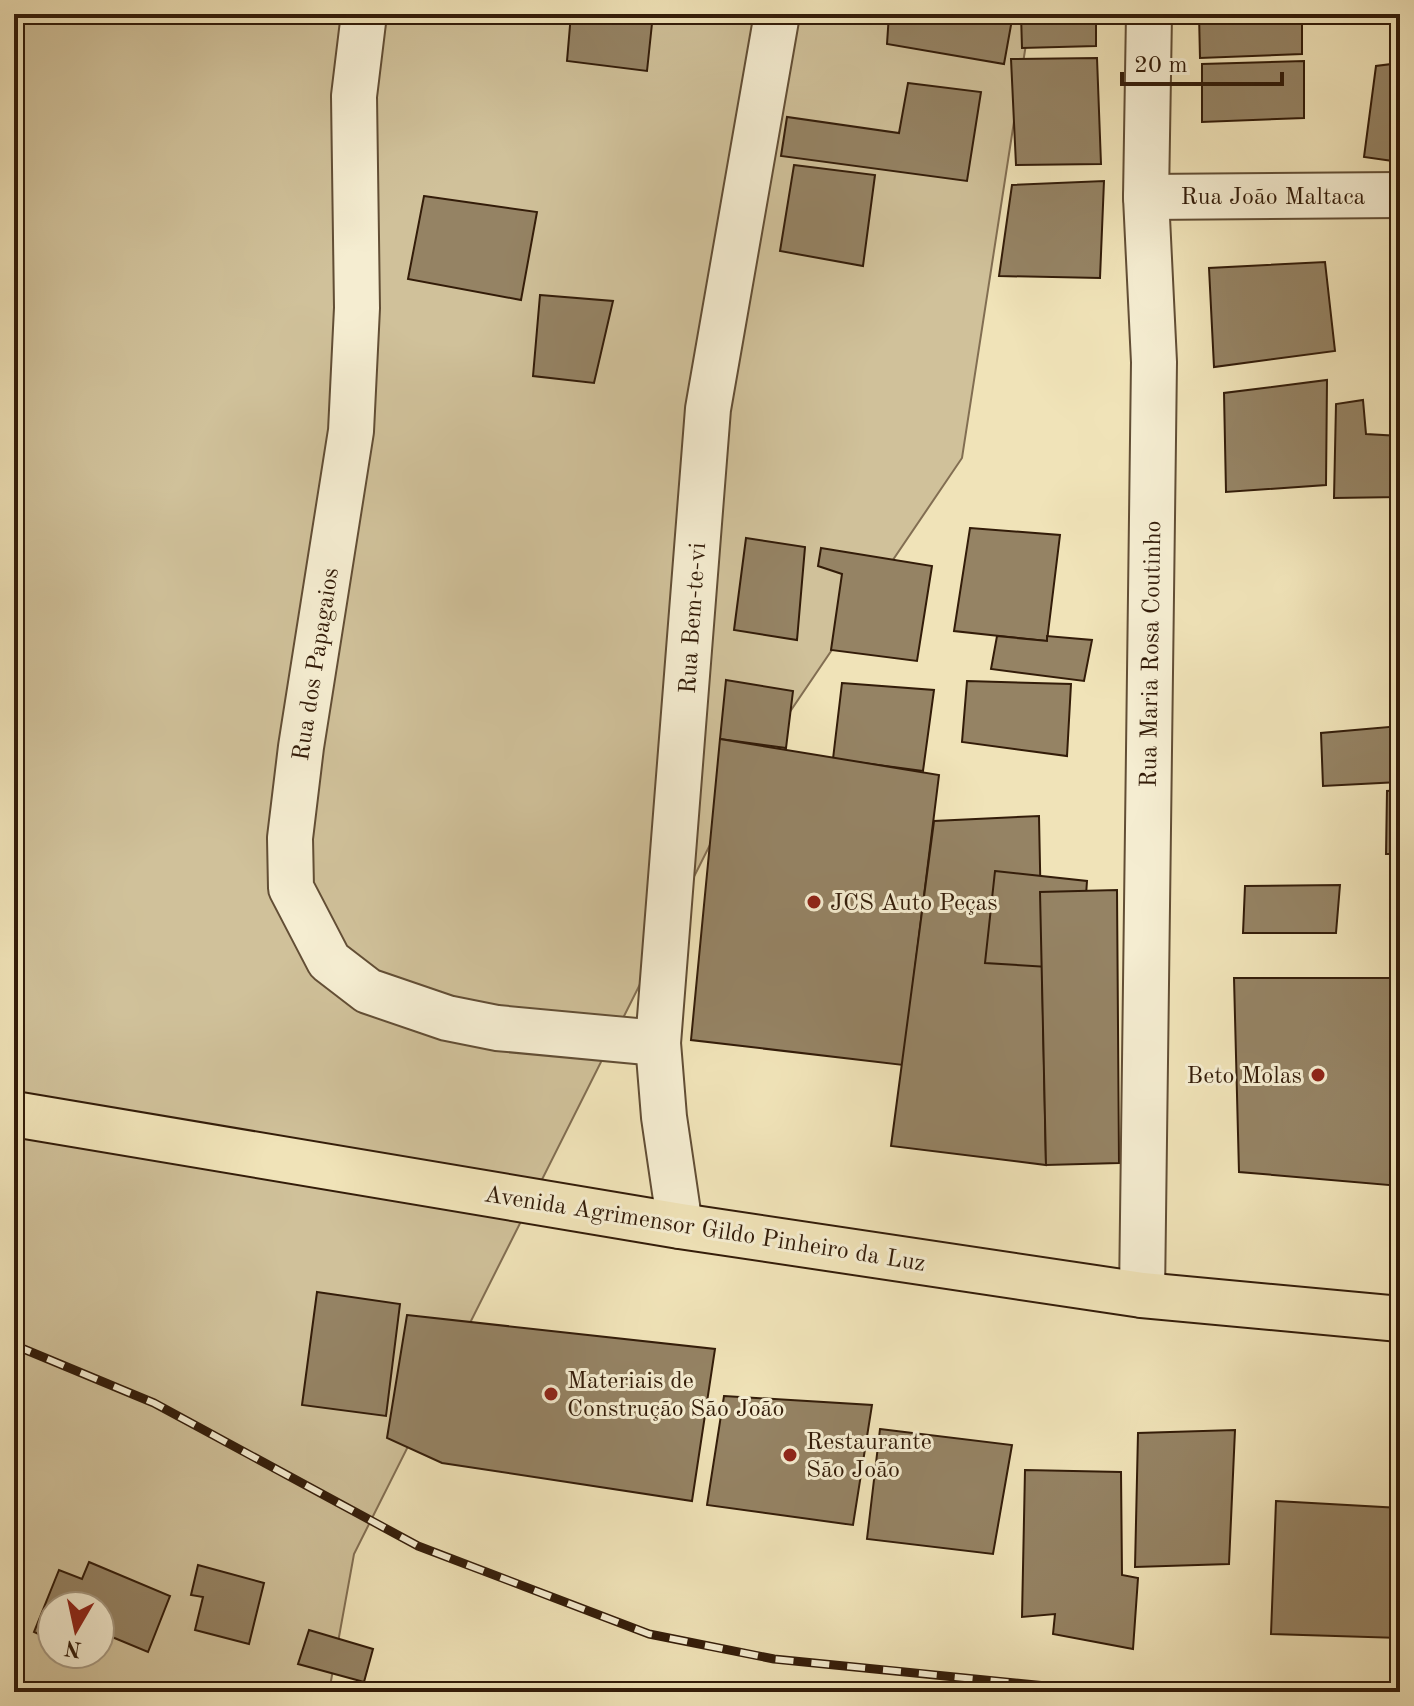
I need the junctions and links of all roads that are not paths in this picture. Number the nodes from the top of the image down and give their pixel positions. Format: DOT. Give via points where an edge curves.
graph roads {
  1 [pos="364,14"];
  2 [pos="777,14"];
  3 [pos="1149,14"];
  4 [pos="1400,195"];
  5 [pos="1146,197"];
  6 [pos="658,1043"];
  7 [pos="14,1114"];
  8 [pos="680,1226"];
  9 [pos="1142,1295"];
  10 [pos="1400,1319"];
  1 -- 6 [label="street, Rua dos Papagaios" via="354,96 357,308 351,431 301,747 290,838 291,888 329,961 368,991 447,1018 497,1028"];
  2 -- 6 [label="street, Rua Bem-te-vi" via="708,409"];
  3 -- 5 [label="street, Rua Maria Rosa Coutinho"];
  4 -- 5 [label="street, Rua João Maltaca"];
  5 -- 9 [label="street, Rua Maria Rosa Coutinho" via="1154,362"];
  6 -- 8 [label="street, Rua Bem-te-vi"];
  7 -- 8 [label="main road, Avenida Agrimensor Gildo Pinheiro da Luz"];
  8 -- 9 [label="main road, Avenida Agrimensor Gildo Pinheiro da Luz"];
  9 -- 10 [label="main road, Avenida Agrimensor Gildo Pinheiro da Luz"];
}
